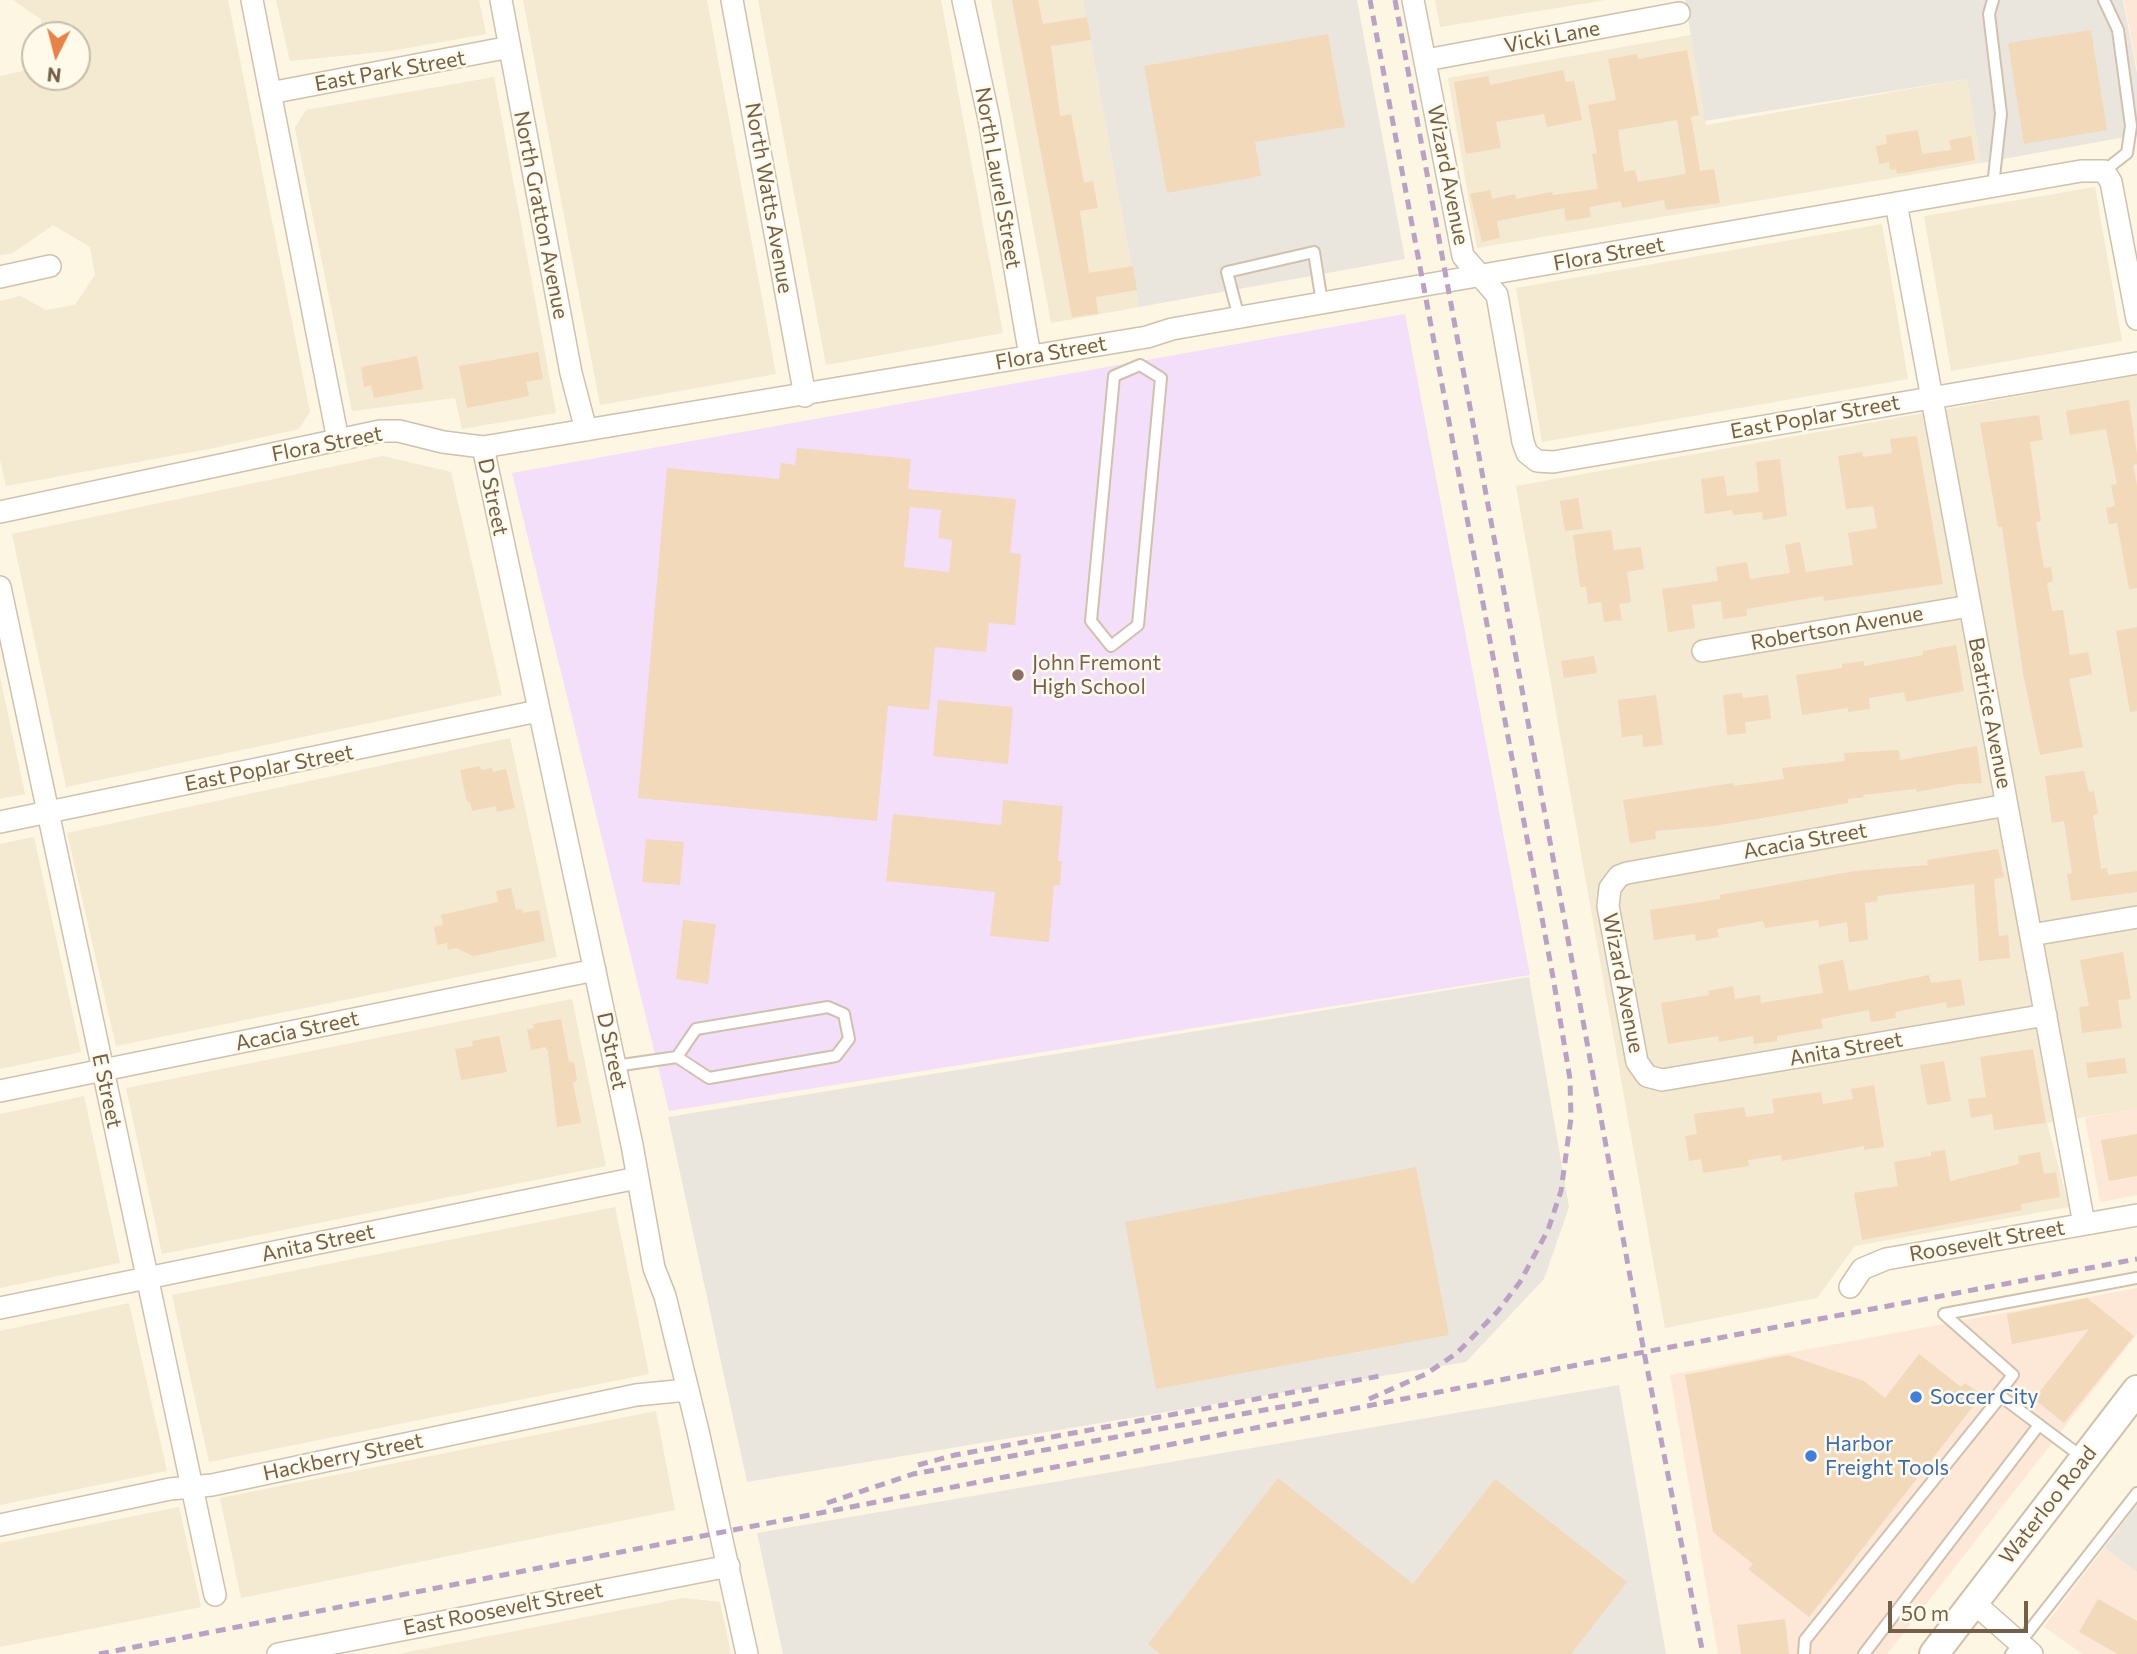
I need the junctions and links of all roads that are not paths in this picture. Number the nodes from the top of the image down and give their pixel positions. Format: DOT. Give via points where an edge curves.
graph roads {
  1 [pos="252,0"];
  2 [pos="501,0"];
  3 [pos="732,0"];
  4 [pos="963,0"];
  5 [pos="1413,0"];
  6 [pos="1993,0"];
  7 [pos="2104,0"];
  8 [pos="1679,13"];
  9 [pos="510,47"];
  10 [pos="1426,60"];
  11 [pos="270,93"];
  12 [pos="2104,171"];
  13 [pos="1993,186"];
  14 [pos="1895,203"];
  15 [pos="50,266"];
  16 [pos="1480,275"];
  17 [pos="0,277"];
  18 [pos="1322,303"];
  19 [pos="1239,318"];
  20 [pos="2137,319"];
  21 [pos="1147,337"];
  22 [pos="1030,356"];
  23 [pos="2137,363"];
  24 [pos="1140,365"];
  25 [pos="805,396"];
  26 [pos="1932,396"];
  27 [pos="1519,422"];
  28 [pos="586,430"];
  29 [pos="338,440"];
  30 [pos="483,447"];
  31 [pos="0,512"];
  32 [pos="0,587"];
  33 [pos="1970,606"];
  34 [pos="1703,651"];
  35 [pos="538,711"];
  36 [pos="2007,805"];
  37 [pos="47,813"];
  38 [pos="0,822"];
  39 [pos="1610,888"];
  40 [pos="2137,917"];
  41 [pos="2031,935"];
  42 [pos="595,970"];
  43 [pos="2046,1015"];
  44 [pos="677,1057"];
  45 [pos="615,1066"];
  46 [pos="103,1070"];
  47 [pos="1647,1076"];
  48 [pos="0,1091"];
  49 [pos="637,1178"];
  50 [pos="2137,1215"];
  51 [pos="2084,1224"];
  52 [pos="148,1278"];
  53 [pos="2137,1278"];
  54 [pos="1850,1287"];
  55 [pos="0,1308"];
  56 [pos="687,1390"];
  57 [pos="2137,1390"];
  58 [pos="2001,1396"];
  59 [pos="2039,1425"];
  60 [pos="2084,1459"];
  61 [pos="193,1486"];
  62 [pos="2137,1493"];
  63 [pos="0,1525"];
  64 [pos="729,1566"];
  65 [pos="215,1595"];
  66 [pos="1973,1602"];
  67 [pos="2021,1650"];
  68 [pos="278,1654"];
  69 [pos="747,1654"];
  70 [pos="1804,1654"];
  71 [pos="1864,1654"];
  72 [pos="1934,1654"];
  1 -- 11 [label="street"];
  2 -- 9 [label="street, North Gratton Avenue"];
  3 -- 25 [label="street, North Watts Avenue"];
  4 -- 22 [label="street, North Laurel Street" via="989,119"];
  5 -- 10 [label="street, Wizard Avenue"];
  6 -- 13 [label="lane" via="1989,14 2001,114"];
  7 -- 12 [label="lane" via="2118,30 2130,127 2127,153"];
  8 -- 10 [label="street, Vicki Lane"];
  9 -- 11 [label="street, East Park Street"];
  9 -- 28 [label="street, North Gratton Avenue" via="571,373"];
  10 -- 16 [label="street, Wizard Avenue" via="1463,257"];
  11 -- 29 [label="street"];
  12 -- 13 [label="street, Flora Street"];
  12 -- 20 [label="street" via="2111,182"];
  13 -- 14 [label="street, Flora Street"];
  14 -- 16 [label="street, Flora Street"];
  14 -- 26 [label="street, Beatrice Avenue"];
  15 -- 17 [label="street"];
  16 -- 18 [label="street, Flora Street"];
  16 -- 27 [label="street, Wizard Avenue" via="1497,295"];
  18 -- 19 [label="street, Flora Street"];
  18 -- 19 [label="lane" via="1314,252 1227,272"];
  19 -- 21 [label="street, Flora Street"];
  21 -- 22 [label="street, Flora Street"];
  21 -- 24 [label="lane"];
  22 -- 25 [label="street, Flora Street"];
  23 -- 26 [label="street, East Poplar Street"];
  24 -- 24 [label="lane" via="1114,376 1091,621 1111,646 1138,625 1161,379"];
  25 -- 28 [label="street, Flora Street" via="772,397"];
  26 -- 27 [label="street, East Poplar Street" via="1553,462 1537,461 1527,453"];
  26 -- 33 [label="street, Beatrice Avenue"];
  28 -- 30 [label="street, Flora Street"];
  29 -- 30 [label="street, Flora Street" via="399,431"];
  29 -- 31 [label="street, Flora Street"];
  30 -- 35 [label="street, D Street"];
  32 -- 37 [label="street, E Street"];
  33 -- 34 [label="street, Robertson Avenue"];
  33 -- 36 [label="street, Beatrice Avenue"];
  35 -- 37 [label="street, East Poplar Street"];
  35 -- 42 [label="street, D Street"];
  36 -- 39 [label="street, Acacia Street" via="1626,873"];
  36 -- 41 [label="street, Beatrice Avenue"];
  37 -- 38 [label="street, East Poplar Street"];
  37 -- 46 [label="street, E Street"];
  39 -- 47 [label="street, Wizard Avenue" via="1608,906 1637,1062"];
  40 -- 41 [label="street"];
  41 -- 43 [label="street, Beatrice Avenue"];
  42 -- 45 [label="street, D Street"];
  42 -- 46 [label="street, Acacia Street"];
  43 -- 47 [label="street, Anita Street" via="1662,1080"];
  43 -- 51 [label="street, Beatrice Avenue"];
  44 -- 44 [label="lane" via="709,1078 836,1056 849,1039 844,1014 828,1007 696,1029"];
  44 -- 45 [label="lane"];
  45 -- 49 [label="street, D Street"];
  46 -- 48 [label="street, Acacia Street"];
  46 -- 52 [label="street, E Street"];
  49 -- 52 [label="street, Anita Street"];
  49 -- 56 [label="street, D Street" via="654,1268"];
  50 -- 51 [label="street, Roosevelt Street"];
  51 -- 54 [label="street, Roosevelt Street" via="1886,1259 1861,1269"];
  52 -- 55 [label="street, Anita Street"];
  52 -- 61 [label="street, E Street"];
  53 -- 58 [label="lane" via="1944,1314 2013,1375 1998,1394"];
  56 -- 61 [label="street, Hackberry Street" via="636,1395"];
  56 -- 64 [label="street, D Street"];
  57 -- 60 [label="main road, Waterloo Road"];
  58 -- 59 [label="lane"];
  58 -- 70 [label="lane" via="1805,1640"];
  59 -- 60 [label="lane"];
  59 -- 71 [label="lane"];
  60 -- 66 [label="main road, Waterloo Road"];
  61 -- 63 [label="street, Hackberry Street"];
  61 -- 65 [label="street, E Street"];
  62 -- 67 [label="lane"];
  64 -- 68 [label="street, East Roosevelt Street"];
  64 -- 69 [label="street, D Street"];
  66 -- 67 [label="street"];
  66 -- 72 [label="main road, Waterloo Road"];
}
